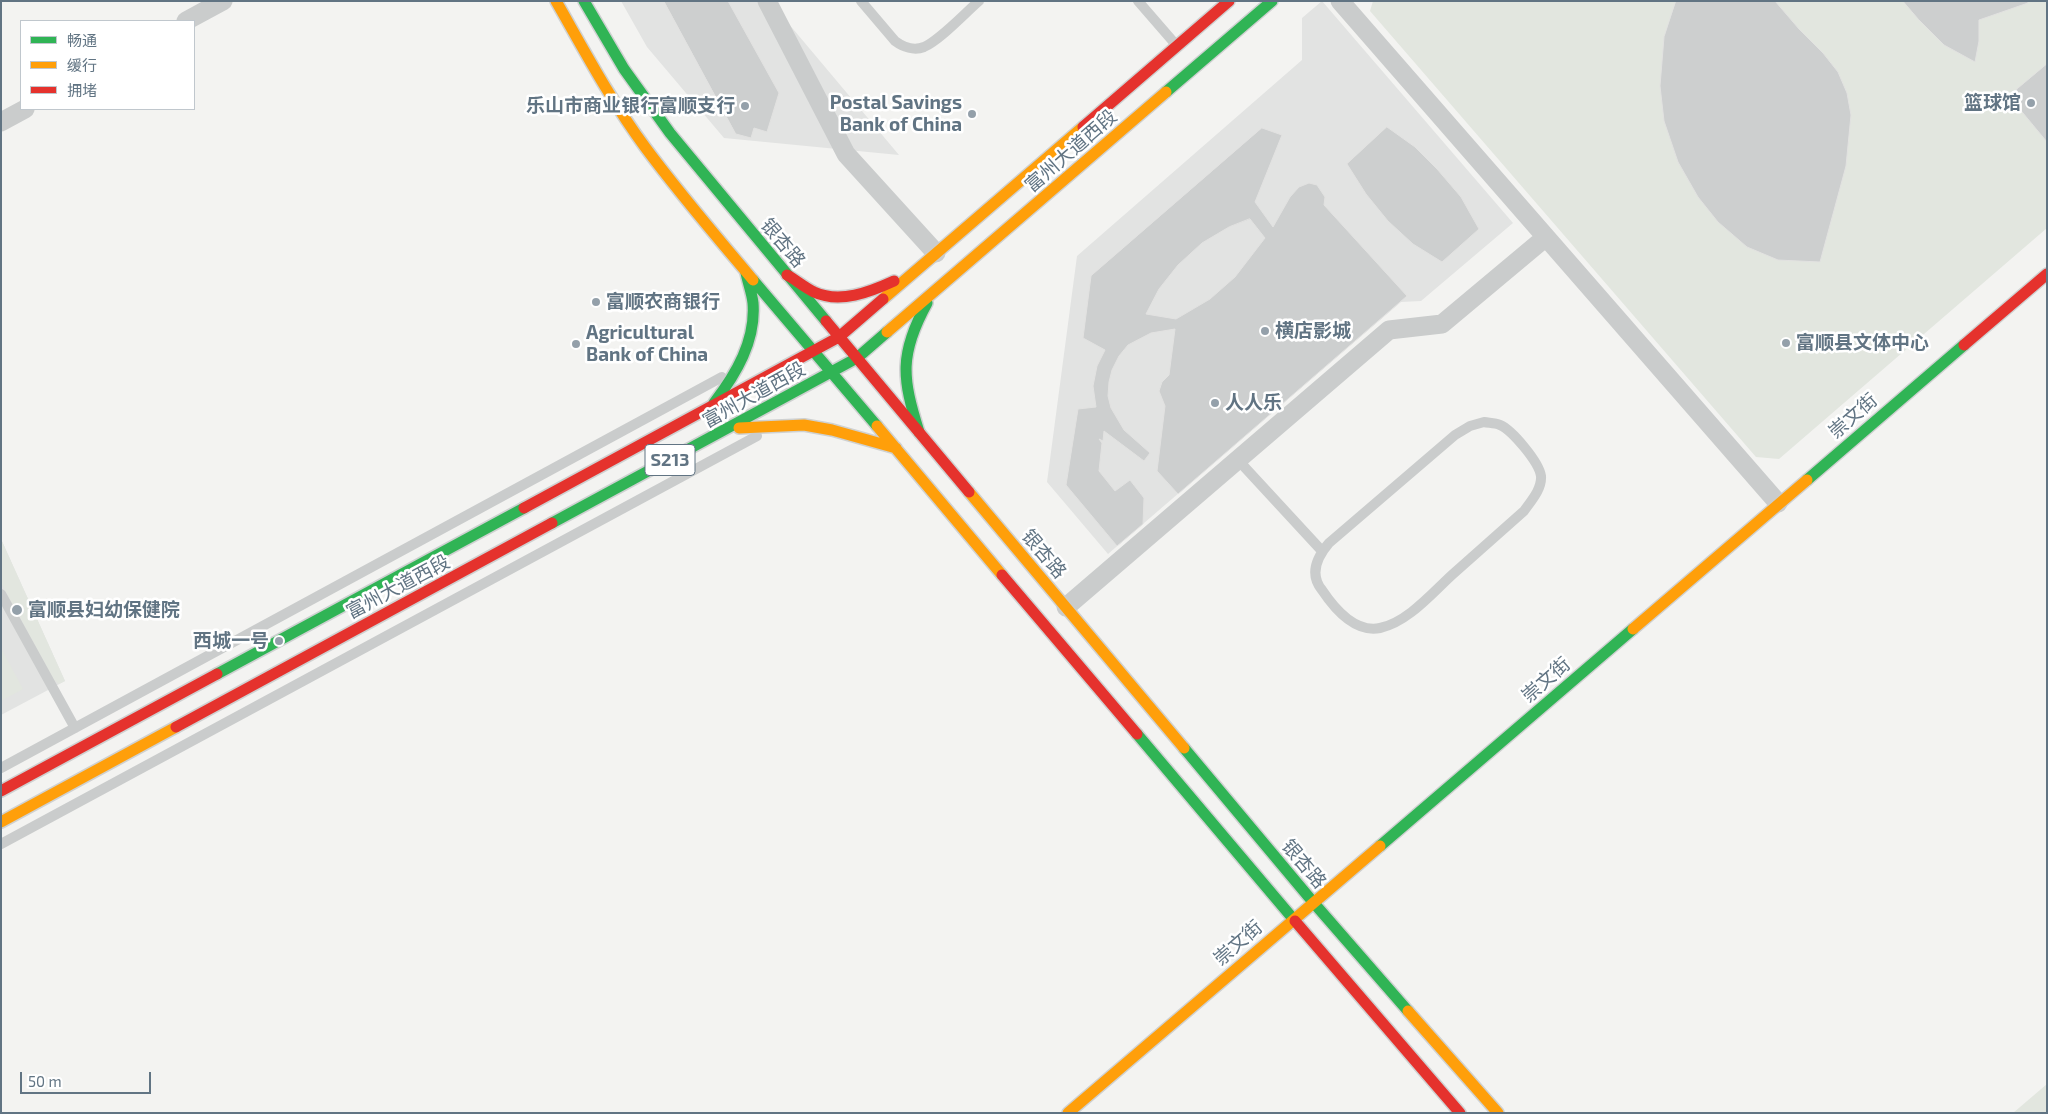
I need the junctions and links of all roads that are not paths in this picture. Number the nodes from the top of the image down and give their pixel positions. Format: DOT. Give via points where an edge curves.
graph roads {
  1 [pos="223,1"];
  2 [pos="556,1"];
  3 [pos="584,1"];
  4 [pos="767,1"];
  5 [pos="861,1"];
  6 [pos="979,1"];
  7 [pos="1138,1"];
  8 [pos="1229,1"];
  9 [pos="1272,1"];
  10 [pos="1340,1"];
  11 [pos="188,20"];
  12 [pos="1177,46"];
  13 [pos="23,110"];
  14 [pos="1,122"];
  15 [pos="1546,237"];
  16 [pos="936,253"];
  17 [pos="914,272"];
  18 [pos="746,273"];
  19 [pos="787,274"];
  20 [pos="2047,274"];
  21 [pos="934,292"];
  22 [pos="839,336"];
  23 [pos="813,351"];
  24 [pos="857,358"];
  25 [pos="736,370"];
  26 [pos="831,372"];
  27 [pos="712,406"];
  28 [pos="777,425"];
  29 [pos="728,429"];
  30 [pos="919,432"];
  31 [pos="896,448"];
  32 [pos="1238,460"];
  33 [pos="1778,503"];
  34 [pos="1322,551"];
  35 [pos="2,596"];
  36 [pos="1066,607"];
  37 [pos="75,728"];
  38 [pos="1,768"];
  39 [pos="1,791"];
  40 [pos="1,822"];
  41 [pos="1,844"];
  42 [pos="1313,902"];
  43 [pos="1293,919"];
  44 [pos="1068,1113"];
  45 [pos="1460,1113"];
  46 [pos="1498,1113"];
  1 -- 11 [label="street"];
  2 -- 18 [label="main road" via="644,146"];
  3 -- 19 [label="main road, 银杏路" via="624,69 670,132"];
  4 -- 16 [label="street" via="846,154"];
  5 -- 6 [label="lane" via="894,41 901,46 922,48"];
  7 -- 12 [label="lane"];
  8 -- 12 [label="main road, 富州大道西段 / S213"];
  9 -- 21 [label="main road, 富州大道西段 / S213"];
  10 -- 15 [label="street"];
  12 -- 16 [label="main road, 富州大道西段 / S213"];
  13 -- 14 [label="street"];
  15 -- 32 [label="street" via="1442,324 1389,330"];
  15 -- 33 [label="street"];
  16 -- 17 [label="main road, 富州大道西段 / S213"];
  17 -- 19 [label="main road" via="878,289 834,297 816,293"];
  17 -- 22 [label="main road, 富州大道西段 / S213"];
  18 -- 23 [label="main road"];
  18 -- 25 [label="main road" via="753,304 751,334"];
  19 -- 22 [label="main road, 银杏路"];
  20 -- 33 [label="main road, 崇文街"];
  21 -- 24 [label="main road, 富州大道西段 / S213"];
  21 -- 30 [label="main road" via="908,342 905,366 906,387"];
  22 -- 23 [label="main road, 富州大道西段 / S213"];
  22 -- 24 [label="main road, 银杏路"];
  23 -- 26 [label="main road"];
  23 -- 27 [label="main road, 富州大道西段 / S213"];
  24 -- 26 [label="main road, 富州大道西段 / S213"];
  24 -- 30 [label="main road, 银杏路"];
  25 -- 27 [label="main road"];
  25 -- 37 [label="lane"];
  26 -- 29 [label="main road, 富州大道西段 / S213"];
  26 -- 31 [label="main road"];
  27 -- 39 [label="main road, 富州大道西段 / S213"];
  28 -- 29 [label="main road"];
  28 -- 31 [label="main road" via="832,430"];
  28 -- 41 [label="lane"];
  29 -- 40 [label="main road, 富州大道西段 / S213"];
  30 -- 36 [label="main road, 银杏路"];
  31 -- 43 [label="main road"];
  32 -- 34 [label="lane"];
  32 -- 36 [label="street"];
  33 -- 42 [label="main road, 崇文街"];
  34 -- 34 [label="lane" via="1314,570 1329,601 1351,621 1364,627 1378,628 1406,616 1524,511 1538,491 1541,476 1512,433 1499,424 1484,422 1470,426"];
  35 -- 37 [label="lane"];
  36 -- 42 [label="main road, 银杏路"];
  37 -- 38 [label="lane"];
  42 -- 43 [label="main road, 崇文街"];
  42 -- 46 [label="main road, 银杏路"];
  43 -- 44 [label="main road, 崇文街"];
  43 -- 45 [label="main road"];
}
